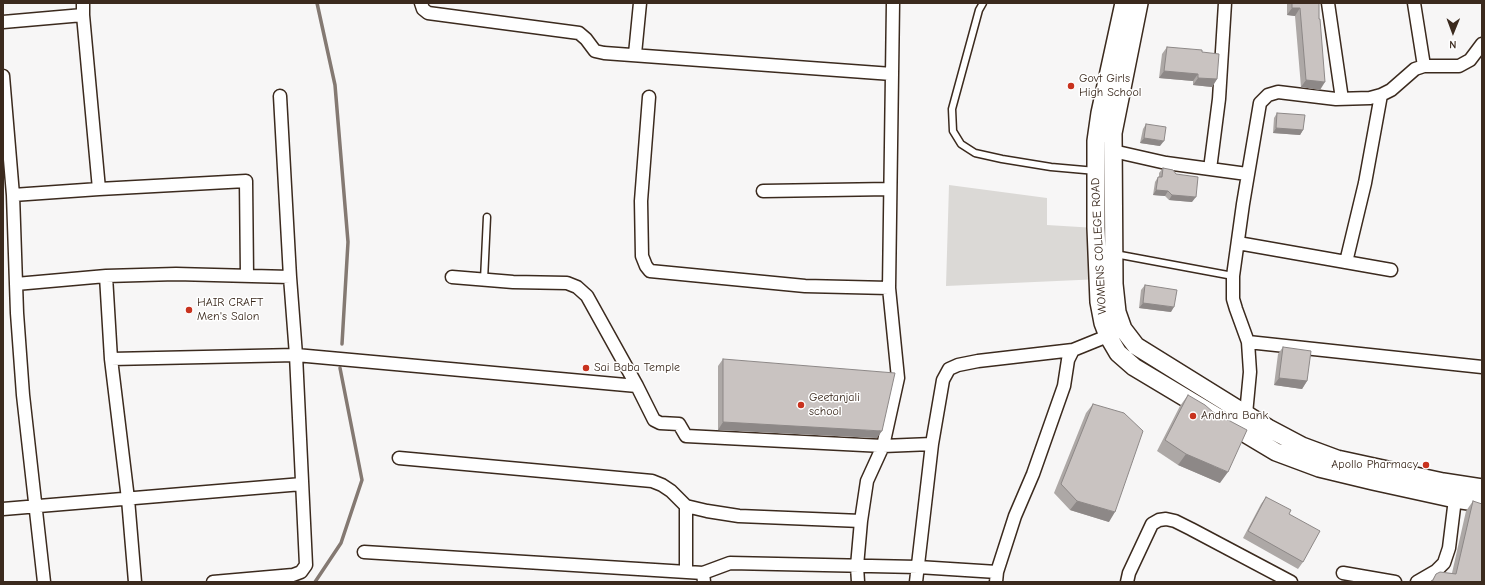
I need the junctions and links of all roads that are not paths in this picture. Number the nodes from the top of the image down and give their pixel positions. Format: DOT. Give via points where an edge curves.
graph roads {
  1 [pos="421,3"];
  2 [pos="640,3"];
  3 [pos="893,3"];
  4 [pos="983,3"];
  5 [pos="1124,3"];
  6 [pos="1139,3"];
  7 [pos="1225,3"];
  8 [pos="1328,3"];
  9 [pos="1414,3"];
  10 [pos="83,9"];
  11 [pos="3,22"];
  12 [pos="1482,44"];
  13 [pos="635,54"];
  14 [pos="1424,66"];
  15 [pos="892,74"];
  16 [pos="3,76"];
  17 [pos="1381,95"];
  18 [pos="280,96"];
  19 [pos="649,97"];
  20 [pos="1342,99"];
  21 [pos="6,132"];
  22 [pos="1113,151"];
  23 [pos="1210,169"];
  24 [pos="1104,171"];
  25 [pos="1247,174"];
  26 [pos="99,189"];
  27 [pos="890,189"];
  28 [pos="763,191"];
  29 [pos="13,196"];
  30 [pos="487,217"];
  31 [pos="9,221"];
  32 [pos="1238,243"];
  33 [pos="1113,254"];
  34 [pos="1346,262"];
  35 [pos="1391,270"];
  36 [pos="106,276"];
  37 [pos="247,276"];
  38 [pos="290,276"];
  39 [pos="1233,276"];
  40 [pos="452,277"];
  41 [pos="484,278"];
  42 [pos="16,284"];
  43 [pos="888,288"];
  44 [pos="1115,332"];
  45 [pos="1248,342"];
  46 [pos="1073,350"];
  47 [pos="296,355"];
  48 [pos="111,359"];
  49 [pos="1482,367"];
  50 [pos="637,386"];
  51 [pos="1246,414"];
  52 [pos="1240,430"];
  53 [pos="932,444"];
  54 [pos="883,446"];
  55 [pos="399,458"];
  56 [pos="302,484"];
  57 [pos="1482,488"];
  58 [pos="128,499"];
  59 [pos="1455,499"];
  60 [pos="1482,503"];
  61 [pos="36,506"];
  62 [pos="688,506"];
  63 [pos="3,509"];
  64 [pos="861,521"];
  65 [pos="364,552"];
  66 [pos="857,566"];
  67 [pos="918,567"];
  68 [pos="686,572"];
  69 [pos="1343,573"];
  70 [pos="706,575"];
  71 [pos="996,577"];
  72 [pos="44,582"];
  73 [pos="135,582"];
  74 [pos="213,582"];
  75 [pos="858,582"];
  76 [pos="916,582"];
  77 [pos="1127,582"];
  78 [pos="1291,582"];
  79 [pos="1395,582"];
  80 [pos="1416,582"];
  1 -- 13 [label="street" via="428,13 579,33 594,50 604,53"];
  2 -- 13 [label="street"];
  3 -- 15 [label="street"];
  4 -- 24 [label="lane" via="952,109 953,131 961,144 975,153 1002,159 1051,167"];
  5 -- 24 [label="main road, WOMENS COLLEGE ROAD" via="1096,141"];
  6 -- 22 [label="main road, WOMENS COLLEGE ROAD" via="1115,120"];
  7 -- 23 [label="street" via="1219,99"];
  8 -- 20 [label="street"];
  9 -- 14 [label="street"];
  10 -- 11 [label="street"];
  10 -- 26 [label="street"];
  12 -- 14 [label="street" via="1470,60 1459,66"];
  13 -- 15 [label="street"];
  14 -- 17 [label="street" via="1415,69 1391,90"];
  15 -- 27 [label="street"];
  16 -- 21 [label="street"];
  17 -- 20 [label="street"];
  17 -- 34 [label="street" via="1365,183"];
  18 -- 38 [label="street"];
  19 -- 43 [label="street" via="641,201 642,256 650,271 806,286"];
  20 -- 25 [label="street" via="1278,92 1268,95 1260,103"];
  21 -- 29 [label="street"];
  22 -- 23 [label="street" via="1166,163"];
  22 -- 24 [label="main road, WOMENS COLLEGE ROAD"];
  23 -- 25 [label="street"];
  24 -- 33 [label="main road, WOMENS COLLEGE ROAD"];
  24 -- 44 [label="main road, WOMENS COLLEGE ROAD" via="1096,228 1099,302 1103,323"];
  25 -- 32 [label="street"];
  26 -- 29 [label="street"];
  26 -- 37 [label="street" via="246,181"];
  27 -- 28 [label="street"];
  27 -- 43 [label="street"];
  29 -- 31 [label="street"];
  30 -- 41 [label="lane"];
  31 -- 42 [label="street"];
  32 -- 34 [label="street"];
  32 -- 39 [label="street"];
  33 -- 39 [label="lane"];
  33 -- 44 [label="main road, WOMENS COLLEGE ROAD" via="1117,312"];
  34 -- 35 [label="street"];
  36 -- 37 [label="street"];
  36 -- 42 [label="street"];
  36 -- 48 [label="street"];
  37 -- 38 [label="street"];
  38 -- 47 [label="street"];
  39 -- 45 [label="street" via="1234,304"];
  40 -- 41 [label="street"];
  41 -- 50 [label="street" via="567,283 577,287 587,296"];
  42 -- 61 [label="street" via="23,387"];
  43 -- 54 [label="street" via="898,378"];
  44 -- 46 [label="street"];
  44 -- 51 [label="main road, WOMENS COLLEGE ROAD"];
  44 -- 52 [label="main road, WOMENS COLLEGE ROAD" via="1118,352 1134,367"];
  45 -- 49 [label="street"];
  45 -- 51 [label="street" via="1250,372"];
  46 -- 53 [label="street" via="978,361 949,369 943,380"];
  46 -- 71 [label="street" via="1068,360 1064,386 1033,474 1015,516"];
  47 -- 48 [label="street"];
  47 -- 50 [label="street"];
  47 -- 56 [label="street"];
  48 -- 58 [label="street"];
  50 -- 54 [label="street" via="654,420 660,423 679,424 686,436"];
  51 -- 52 [label="street"];
  51 -- 57 [label="main road, WOMENS COLLEGE ROAD" via="1302,446 1337,459"];
  52 -- 59 [label="main road, WOMENS COLLEGE ROAD" via="1276,452 1297,461"];
  53 -- 54 [label="street"];
  53 -- 67 [label="street"];
  54 -- 64 [label="street" via="867,481"];
  55 -- 62 [label="street" via="652,481 671,491"];
  56 -- 58 [label="street"];
  56 -- 74 [label="street" via="306,565 301,572 293,576"];
  58 -- 61 [label="street"];
  58 -- 73 [label="street"];
  59 -- 60 [label="main road, WOMENS COLLEGE ROAD"];
  59 -- 80 [label="street" via="1449,548 1444,563 1436,571"];
  61 -- 63 [label="street"];
  61 -- 72 [label="street"];
  62 -- 64 [label="street" via="739,516"];
  62 -- 68 [label="street"];
  64 -- 66 [label="street"];
  65 -- 68 [label="street"];
  66 -- 67 [label="street"];
  66 -- 70 [label="street" via="730,564 722,565"];
  66 -- 75 [label="street"];
  67 -- 71 [label="street"];
  67 -- 76 [label="street"];
  68 -- 70 [label="street"];
  69 -- 79 [label="street"];
  77 -- 78 [label="street" via="1152,524 1166,519 1185,526"];
}
